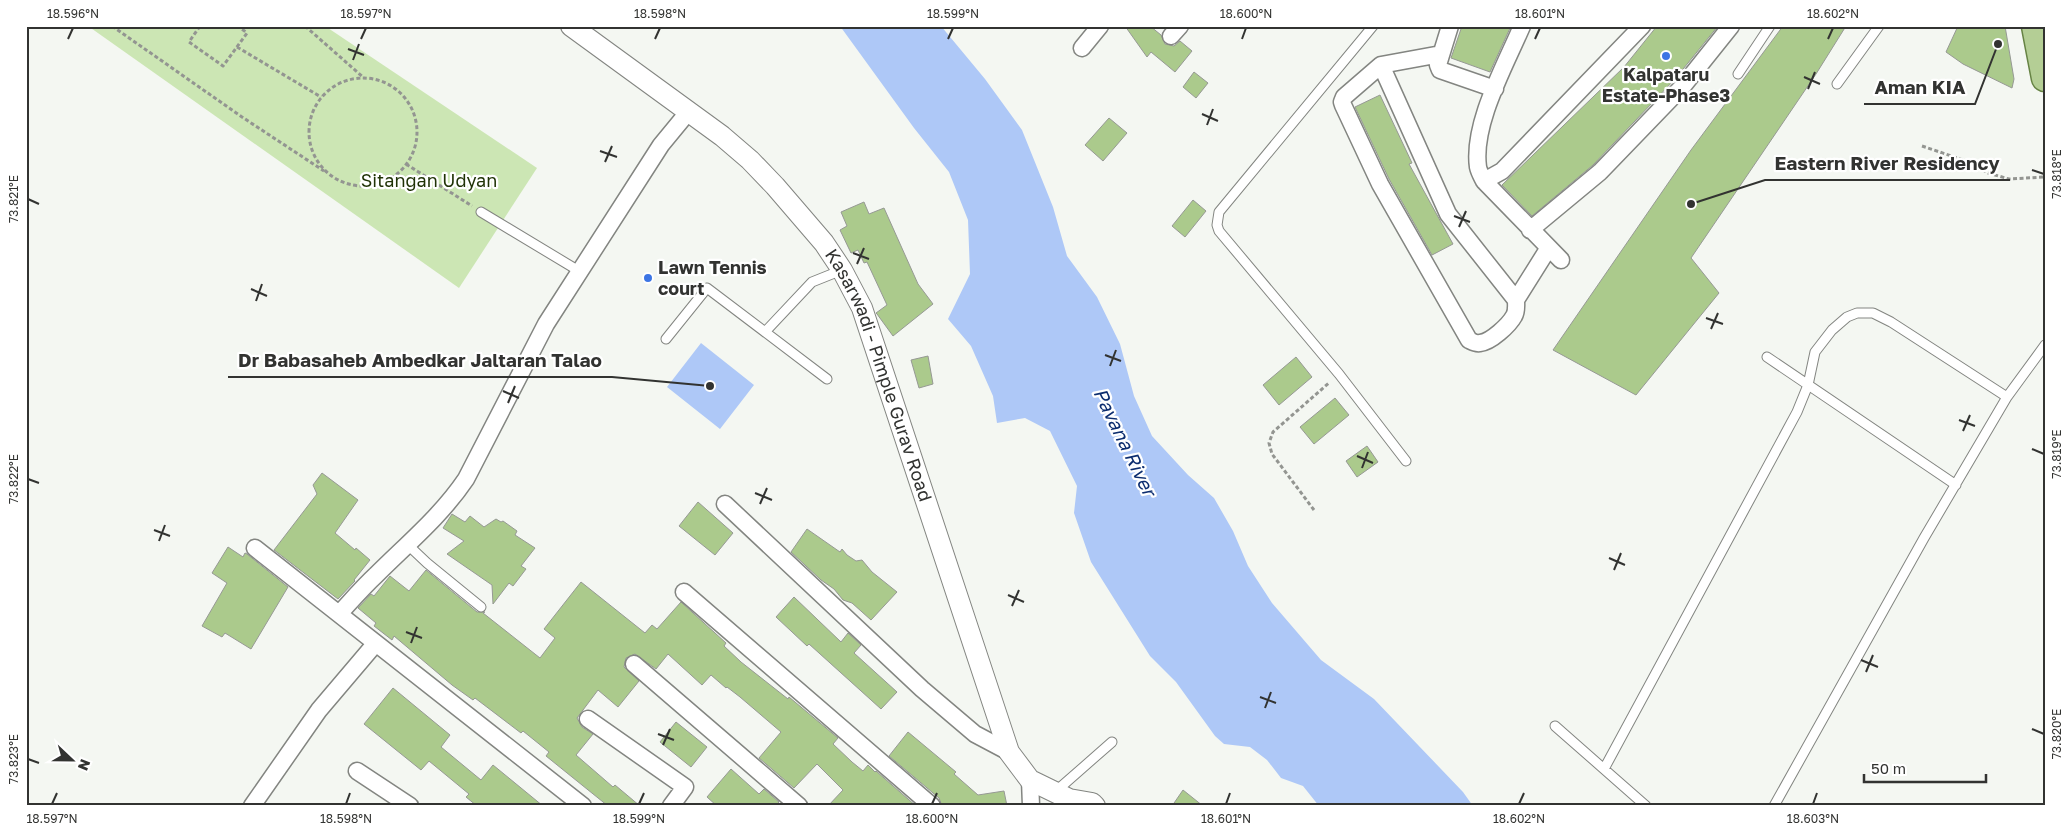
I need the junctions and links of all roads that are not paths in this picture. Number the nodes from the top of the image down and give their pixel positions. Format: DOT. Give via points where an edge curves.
graph roads {
  1 [pos="571,26"];
  2 [pos="1100,26"];
  3 [pos="1373,26"];
  4 [pos="1450,26"];
  5 [pos="1522,26"];
  6 [pos="1642,26"];
  7 [pos="1731,26"];
  8 [pos="1770,26"];
  9 [pos="1879,26"];
  10 [pos="2035,26"];
  11 [pos="1082,48"];
  12 [pos="1441,54"];
  13 [pos="1381,65"];
  14 [pos="1738,74"];
  15 [pos="2045,78"];
  16 [pos="1837,84"];
  17 [pos="1495,89"];
  18 [pos="689,111"];
  19 [pos="1484,181"];
  20 [pos="481,212"];
  21 [pos="1530,230"];
  22 [pos="1548,248"];
  23 [pos="1560,260"];
  24 [pos="842,270"];
  25 [pos="579,271"];
  26 [pos="1516,300"];
  27 [pos="765,332"];
  28 [pos="666,339"];
  29 [pos="2045,345"];
  30 [pos="1767,357"];
  31 [pos="827,379"];
  32 [pos="1808,385"];
  33 [pos="2007,397"];
  34 [pos="1406,461"];
  35 [pos="1956,484"];
  36 [pos="725,504"];
  37 [pos="408,545"];
  38 [pos="255,548"];
  39 [pos="684,592"];
  40 [pos="481,607"];
  41 [pos="339,614"];
  42 [pos="375,644"];
  43 [pos="634,664"];
  44 [pos="588,719"];
  45 [pos="1555,726"];
  46 [pos="1112,742"];
  47 [pos="1009,752"];
  48 [pos="1604,769"];
  49 [pos="357,771"];
  50 [pos="1030,780"];
  51 [pos="1066,799"];
  52 [pos="252,806"];
  53 [pos="410,806"];
  54 [pos="583,806"];
  55 [pos="671,806"];
  56 [pos="800,806"];
  57 [pos="932,806"];
  58 [pos="1031,806"];
  59 [pos="1095,806"];
  60 [pos="1646,806"];
  61 [pos="1774,806"];
  1 -- 18 [label="street, Kasarwadi - Pimple Gurav Road"];
  2 -- 11 [label="street"];
  3 -- 34 [label="lane" via="1217,218 1219,230 1339,374"];
  4 -- 12 [label="street"];
  5 -- 17 [label="street"];
  6 -- 19 [label="street" via="1502,171"];
  7 -- 21 [label="street" via="1683,86 1600,172"];
  8 -- 14 [label="lane"];
  9 -- 16 [label="lane"];
  10 -- 15 [label="main road"];
  12 -- 13 [label="street"];
  12 -- 17 [label="street" via="1440,70"];
  13 -- 26 [label="street" via="1448,214"];
  13 -- 26 [label="street" via="1342,102 1380,184 1469,340 1475,344 1492,338 1513,318"];
  17 -- 19 [label="street" via="1484,114 1478,143 1478,168"];
  18 -- 24 [label="street, Kasarwadi - Pimple Gurav Road" via="722,136 776,186 824,243"];
  18 -- 25 [label="street" via="661,144"];
  19 -- 21 [label="street"];
  20 -- 25 [label="lane"];
  21 -- 22 [label="street"];
  22 -- 23 [label="street"];
  22 -- 26 [label="street"];
  24 -- 27 [label="lane" via="812,282"];
  24 -- 47 [label="street, Kasarwadi - Pimple Gurav Road" via="862,308"];
  25 -- 37 [label="street" via="546,324 466,479 453,498"];
  27 -- 28 [label="lane" via="707,288"];
  27 -- 31 [label="lane"];
  29 -- 33 [label="lane"];
  30 -- 32 [label="lane"];
  32 -- 33 [label="lane" via="1816,352 1832,330 1847,317 1873,313"];
  32 -- 35 [label="lane"];
  32 -- 48 [label="lane" via="1797,412"];
  33 -- 35 [label="lane"];
  35 -- 61 [label="lane"];
  36 -- 47 [label="street" via="929,696 975,734"];
  37 -- 40 [label="lane"];
  37 -- 41 [label="street"];
  38 -- 41 [label="street"];
  39 -- 57 [label="street"];
  41 -- 42 [label="street"];
  42 -- 52 [label="street" via="314,717"];
  42 -- 54 [label="street"];
  43 -- 56 [label="street"];
  44 -- 55 [label="street" via="685,787"];
  45 -- 48 [label="lane"];
  46 -- 51 [label="lane"];
  47 -- 50 [label="street, Kasarwadi - Pimple Gurav Road"];
  48 -- 60 [label="lane"];
  49 -- 53 [label="street"];
  50 -- 51 [label="street, Kasarwadi - Pimple Gurav Road"];
  50 -- 58 [label="street"];
  51 -- 59 [label="street, Kasarwadi - Pimple Gurav Road"];
}
